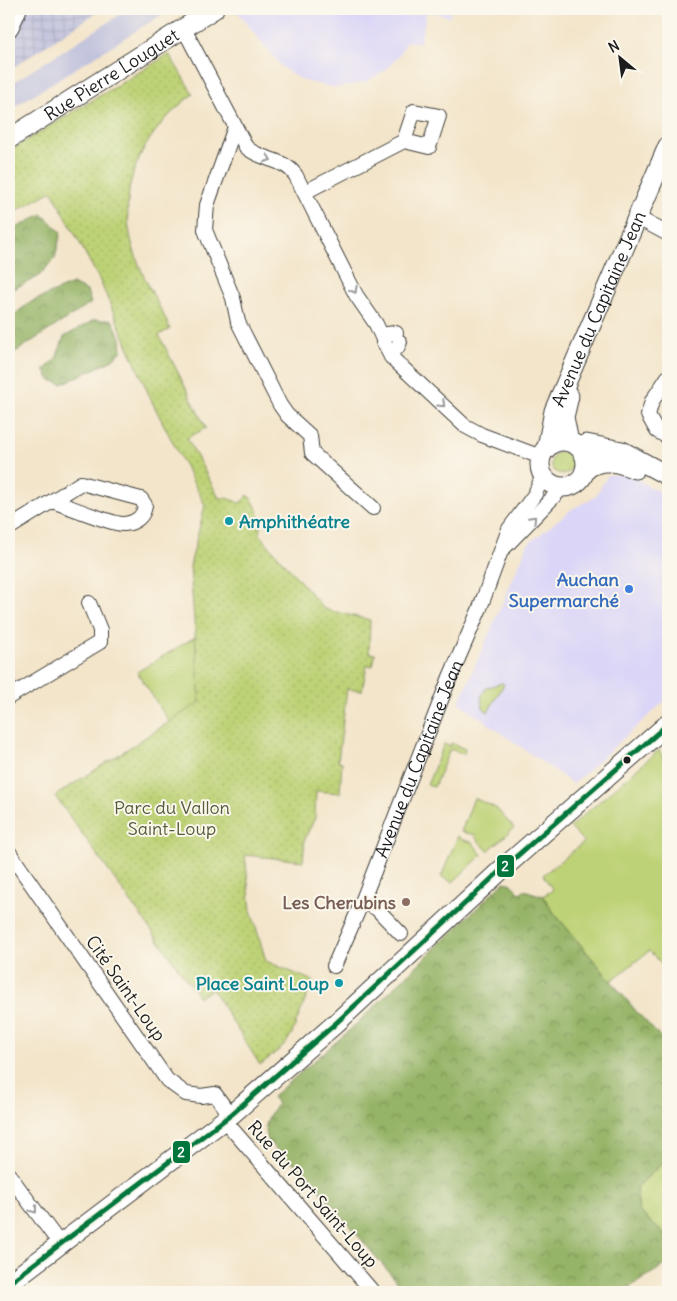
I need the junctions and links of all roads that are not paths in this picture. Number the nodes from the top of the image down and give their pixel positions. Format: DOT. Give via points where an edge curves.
graph roads {
  1 [pos="16,9"];
  2 [pos="214,9"];
  3 [pos="9,27"];
  4 [pos="184,29"];
  5 [pos="234,127"];
  6 [pos="9,138"];
  7 [pos="404,141"];
  8 [pos="668,146"];
  9 [pos="668,166"];
  10 [pos="305,192"];
  11 [pos="642,219"];
  12 [pos="668,234"];
  13 [pos="398,338"];
  14 [pos="386,347"];
  15 [pos="668,377"];
  16 [pos="668,438"];
  17 [pos="575,445"];
  18 [pos="544,460"];
  19 [pos="585,470"];
  20 [pos="668,476"];
  21 [pos="563,487"];
  22 [pos="668,488"];
  23 [pos="52,501"];
  24 [pos="373,508"];
  25 [pos="9,528"];
  26 [pos="502,550"];
  27 [pos="89,602"];
  28 [pos="9,697"];
  29 [pos="668,724"];
  30 [pos="9,852"];
  31 [pos="362,902"];
  32 [pos="401,934"];
  33 [pos="334,966"];
  34 [pos="228,1118"];
  35 [pos="9,1175"];
  36 [pos="60,1244"];
  37 [pos="9,1283"];
  38 [pos="373,1292"];
  1 -- 3 [label="main road"];
  2 -- 4 [label="main road, Rue Pierre Louguet"];
  4 -- 5 [label="street"];
  4 -- 6 [label="main road, Rue Pierre Louguet"];
  5 -- 10 [label="street, one-way" via="252,152 292,169"];
  5 -- 24 [label="street" via="207,205 204,223 233,298 238,322 280,405 310,436 312,452"];
  7 -- 10 [label="street"];
  8 -- 11 [label="main road, Avenue du Capitaine Jean"];
  9 -- 11 [label="main road, Avenue du Capitaine Jean"];
  10 -- 14 [label="street, one-way" via="356,295"];
  11 -- 12 [label="street"];
  11 -- 17 [label="main road, Avenue du Capitaine Jean" via="566,402 564,417"];
  11 -- 18 [label="main road, Avenue du Capitaine Jean" via="554,411"];
  13 -- 14 [label="street" via="387,334"];
  14 -- 18 [label="street, one-way" via="459,420 476,432"];
  15 -- 16 [label="street" via="652,401 648,415 657,431"];
  17 -- 18 [label="main road" via="558,442"];
  17 -- 19 [label="main road" via="586,462"];
  17 -- 20 [label="main road" via="622,451"];
  18 -- 21 [label="main road" via="551,484"];
  18 -- 26 [label="street, Avenue du Capitaine Jean" via="535,494 509,529"];
  19 -- 21 [label="main road" via="577,482"];
  19 -- 22 [label="main road" via="593,464 621,463"];
  26 -- 21 [label="street, one-way"];
  23 -- 23 [label="street" via="81,484 141,499 146,505 145,512 137,520 123,524"];
  23 -- 25 [label="street"];
  26 -- 31 [label="street, Avenue du Capitaine Jean"];
  27 -- 28 [label="street" via="100,630 100,642"];
  29 -- 34 [label="main road"];
  30 -- 34 [label="street, Cité Saint-Loup" via="167,1080 186,1094 215,1094"];
  31 -- 32 [label="street" via="376,908"];
  31 -- 33 [label="street, Avenue du Capitaine Jean"];
  34 -- 36 [label="main road"];
  34 -- 38 [label="street, Rue du Port Saint-Loup"];
  35 -- 36 [label="street, one-way"];
  36 -- 37 [label="main road"];
}
